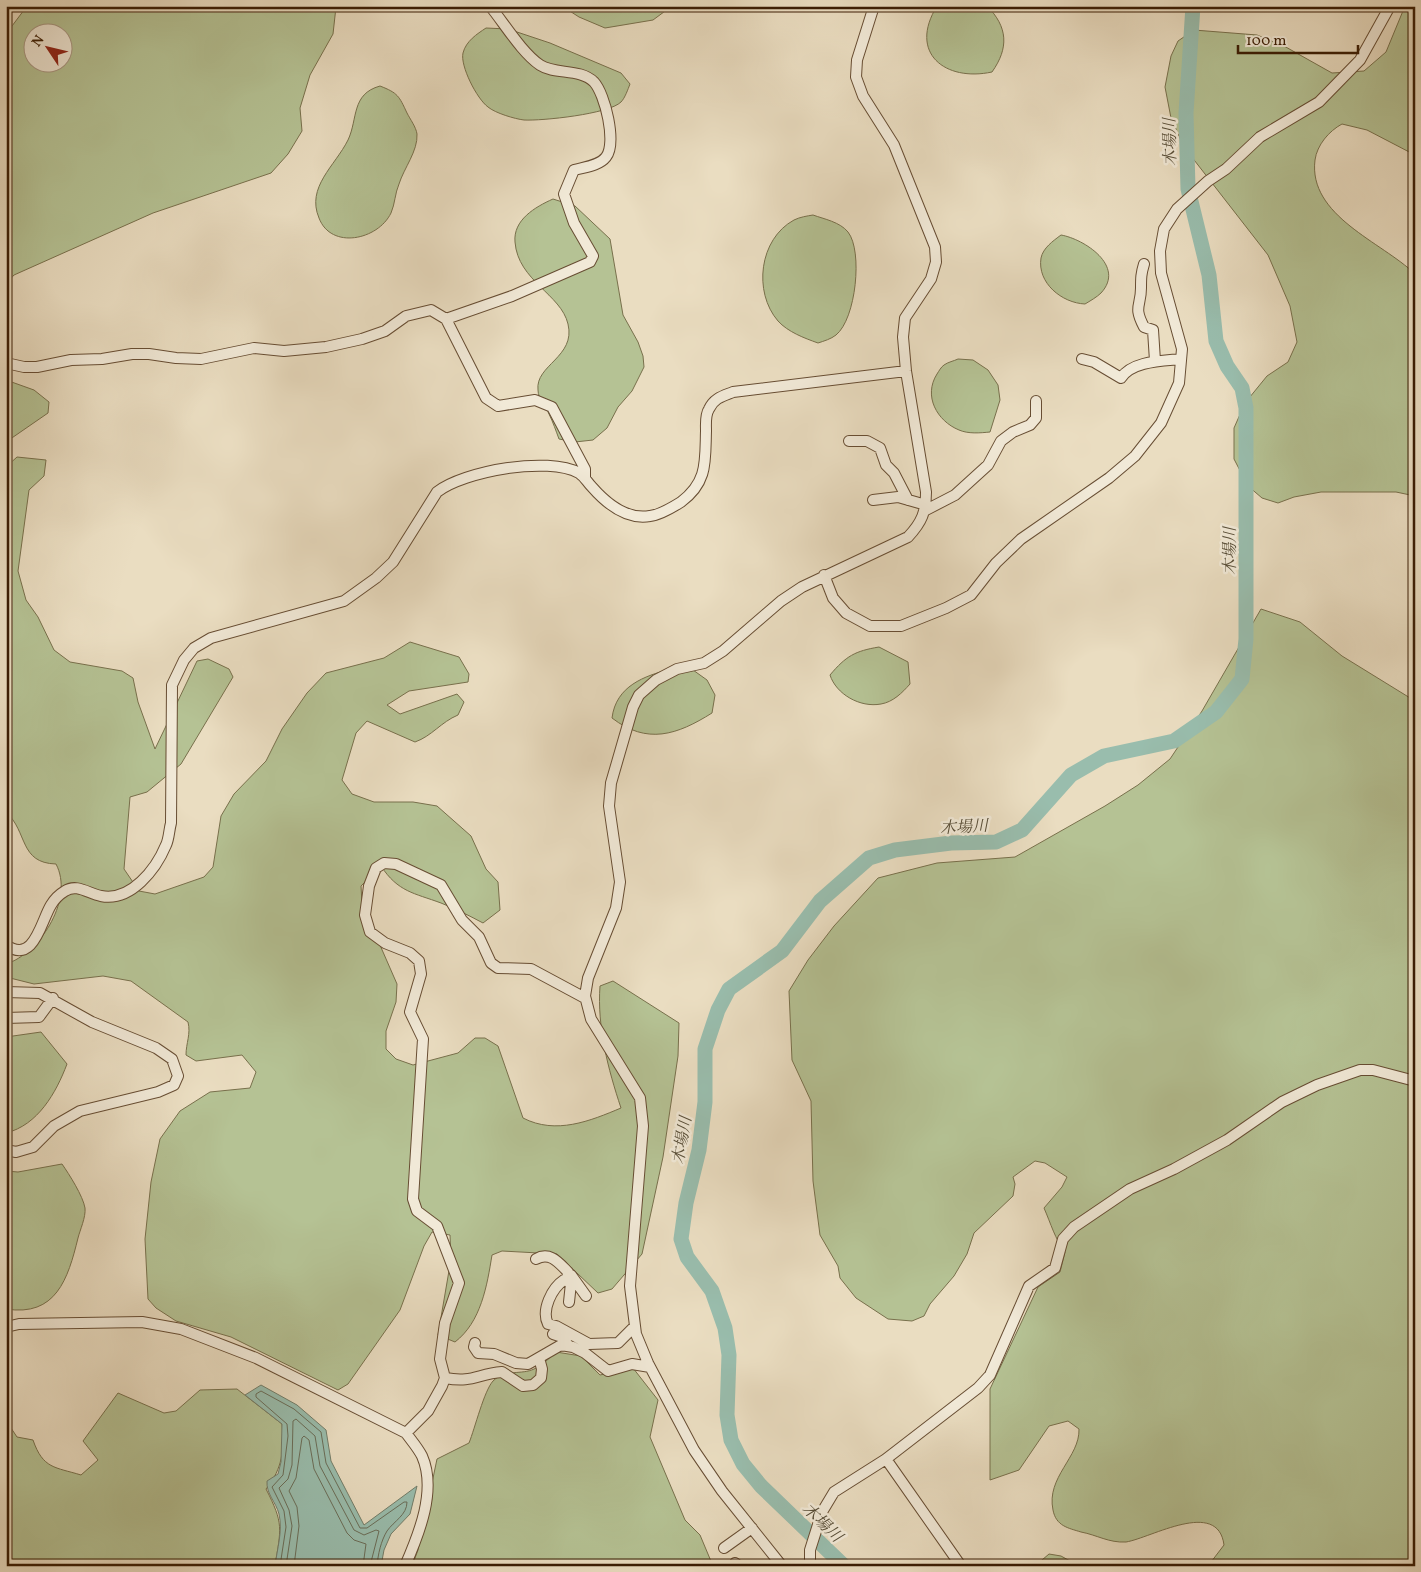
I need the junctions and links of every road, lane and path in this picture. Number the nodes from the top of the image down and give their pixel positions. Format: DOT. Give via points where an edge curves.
graph roads {
  1 [pos="490,6"];
  2 [pos="874,6"];
  3 [pos="1390,6"];
  4 [pos="1144,264"];
  5 [pos="446,319"];
  6 [pos="1082,359"];
  7 [pos="1181,360"];
  8 [pos="1155,361"];
  9 [pos="6,362"];
  10 [pos="906,371"];
  11 [pos="1036,401"];
  12 [pos="849,441"];
  13 [pos="585,477"];
  14 [pos="874,500"];
  15 [pos="908,500"];
  16 [pos="926,507"];
  17 [pos="824,576"];
  18 [pos="6,945"];
  19 [pos="6,992"];
  20 [pos="53,998"];
  21 [pos="586,998"];
  22 [pos="6,1018"];
  23 [pos="1415,1081"];
  24 [pos="6,1150"];
  25 [pos="536,1259"];
  26 [pos="568,1277"];
  27 [pos="586,1296"];
  28 [pos="569,1302"];
  29 [pos="635,1326"];
  30 [pos="6,1327"];
  31 [pos="553,1334"];
  32 [pos="475,1343"];
  33 [pos="573,1343"];
  34 [pos="537,1359"];
  35 [pos="650,1367"];
  36 [pos="445,1378"];
  37 [pos="406,1433"];
  38 [pos="886,1458"];
  39 [pos="752,1528"];
  40 [pos="724,1548"];
  41 [pos="406,1566"];
  42 [pos="782,1566"];
  43 [pos="810,1566"];
  44 [pos="961,1566"];
  1 -- 5 [label="street" via="540,65 593,81 600,92 612,141 606,157 593,165 574,170 564,194 574,223 593,256 590,262 512,296"];
  2 -- 10 [label="street" via="857,60 856,77 863,96 894,145 926,220 936,262 931,279 905,318"];
  3 -- 7 [label="street" via="1360,60 1319,102 1260,137 1177,209 1164,229 1161,273 1182,350"];
  4 -- 8 [label="street" via="1136,307 1144,327 1153,330"];
  5 -- 9 [label="street" via="431,310 416,312 385,331 326,347 284,351 254,348 201,359 132,354 37,367"];
  5 -- 13 [label="street" via="486,398 498,406 535,400 552,407 586,469"];
  6 -- 8 [label="street" via="1094,362 1121,378 1125,373"];
  7 -- 8 [label="street"];
  7 -- 17 [label="street" via="1179,382 1161,423 1135,456 1021,539 996,563 971,595 901,626 870,626 846,613 833,598"];
  10 -- 13 [label="street" via="733,392 715,400 706,419 705,469 700,482 675,506 650,516 616,509"];
  10 -- 16 [label="street"];
  11 -- 16 [label="street" via="1036,418 1030,425 1001,441 988,465 955,495"];
  12 -- 15 [label="street" via="867,441 880,448 886,465 894,473"];
  13 -- 18 [label="street" via="568,469 547,467 498,469 458,480 437,492 393,562 344,601 211,638 194,648 172,685 171,823 166,844 149,873 139,885 118,894 102,897 81,888 66,890 52,903 36,940 28,948 13,949"];
  14 -- 15 [label="street" via="898,497"];
  15 -- 16 [label="street"];
  16 -- 17 [label="street" via="920,523 908,537"];
  17 -- 21 [label="street" via="781,601 723,651 704,663 676,669 639,695 611,783 609,806 620,882 616,908 588,978"];
  19 -- 20 [label="street" via="40,993"];
  20 -- 22 [label="street" via="39,1017"];
  20 -- 24 [label="street" via="92,1022 156,1048 172,1059 178,1076 174,1085 158,1092 80,1111 54,1126 33,1147 16,1152"];
  21 -- 29 [label="street" via="591,1019 640,1098 643,1126 630,1286"];
  21 -- 36 [label="street" via="530,969 498,968 491,963 479,937 462,920 441,885 396,864 384,863 376,868 369,886 365,915 370,932 420,961 421,974 410,1012 423,1040 413,1199 417,1211 437,1226 459,1283 445,1323 440,1359"];
  23 -- 38 [label="street" via="1367,1070 1317,1085 1282,1102 1227,1140 1130,1189 1074,1227 1063,1239 1055,1268 1030,1286 990,1375 978,1388"];
  25 -- 26 [label="street" via="542,1255 551,1256"];
  26 -- 27 [label="street" via="575,1279"];
  26 -- 28 [label="street" via="572,1291"];
  26 -- 33 [label="street" via="550,1294 546,1319"];
  29 -- 33 [label="street" via="618,1342"];
  29 -- 35 [label="street"];
  30 -- 37 [label="street" via="105,1321 181,1328 256,1358"];
  31 -- 33 [label="street"];
  32 -- 34 [label="street" via="478,1353 494,1354 516,1363 528,1364"];
  33 -- 34 [label="street" via="561,1345"];
  33 -- 35 [label="street" via="608,1371 632,1364"];
  34 -- 36 [label="street" via="542,1369 540,1378 533,1385 523,1386 502,1372 464,1381"];
  35 -- 39 [label="street" via="694,1450"];
  36 -- 37 [label="street" via="428,1411"];
  37 -- 41 [label="street" via="421,1455 428,1482 425,1507"];
  38 -- 43 [label="street" via="834,1492 822,1512 810,1550"];
  38 -- 44 [label="street"];
  39 -- 40 [label="street"];
  39 -- 42 [label="street"];
}
